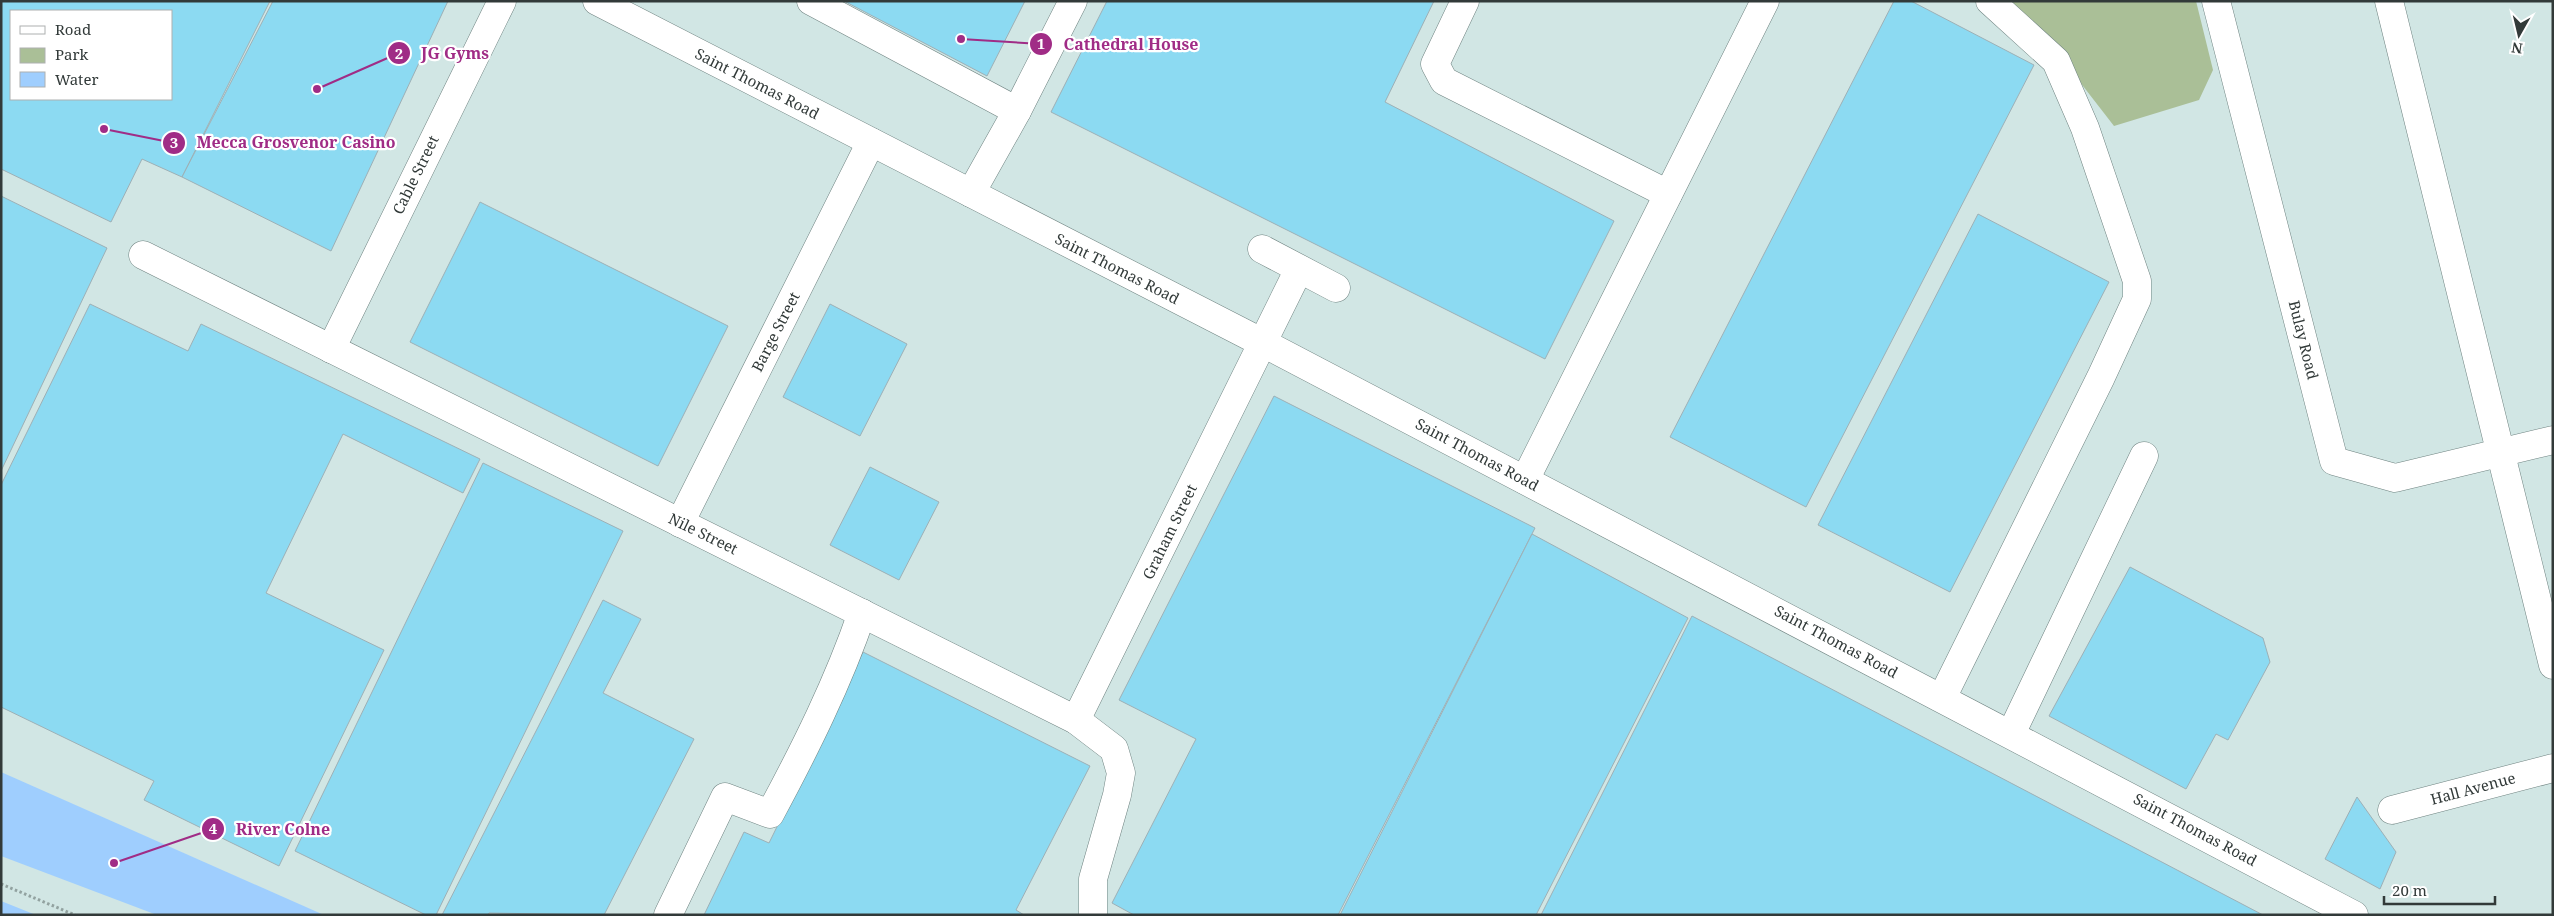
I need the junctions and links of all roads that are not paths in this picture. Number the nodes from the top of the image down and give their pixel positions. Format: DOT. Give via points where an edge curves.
graph roads {
  1 [pos="502,1"];
  2 [pos="597,1"];
  3 [pos="811,1"];
  4 [pos="1073,1"];
  5 [pos="1465,1"];
  6 [pos="1765,1"];
  7 [pos="1990,1"];
  8 [pos="2216,1"];
  9 [pos="2389,1"];
  10 [pos="1017,111"];
  11 [pos="871,142"];
  12 [pos="971,194"];
  13 [pos="1668,194"];
  14 [pos="1262,249"];
  15 [pos="143,255"];
  16 [pos="1299,269"];
  17 [pos="1336,288"];
  18 [pos="1263,343"];
  19 [pos="331,349"];
  20 [pos="2553,440"];
  21 [pos="2500,452"];
  22 [pos="2144,456"];
  23 [pos="1524,480"];
  24 [pos="680,523"];
  25 [pos="862,613"];
  26 [pos="2553,665"];
  27 [pos="1942,698"];
  28 [pos="1076,720"];
  29 [pos="2011,734"];
  30 [pos="2553,768"];
  31 [pos="2392,810"];
  32 [pos="668,915"];
  33 [pos="1093,915"];
  34 [pos="2354,915"];
  1 -- 19 [label="main road, Cable Street"];
  2 -- 11 [label="main road, Saint Thomas Road"];
  3 -- 10 [label="main road"];
  4 -- 10 [label="main road"];
  5 -- 13 [label="main road" via="1435,64 1444,81"];
  6 -- 13 [label="main road"];
  7 -- 27 [label="main road" via="2056,61 2086,128 2137,281 2137,299"];
  8 -- 21 [label="main road, Bulay Road" via="2334,461 2395,478"];
  9 -- 21 [label="main road"];
  10 -- 12 [label="main road"];
  11 -- 12 [label="main road, Saint Thomas Road"];
  11 -- 24 [label="main road, Barge Street"];
  12 -- 18 [label="main road, Saint Thomas Road"];
  13 -- 23 [label="main road"];
  14 -- 16 [label="main road"];
  15 -- 19 [label="main road, Nile Street"];
  16 -- 17 [label="main road"];
  16 -- 18 [label="main road, Graham Street"];
  18 -- 23 [label="main road, Saint Thomas Road"];
  18 -- 28 [label="main road, Graham Street"];
  19 -- 24 [label="main road, Nile Street"];
  20 -- 21 [label="main road, Bulay Road"];
  21 -- 26 [label="main road"];
  22 -- 29 [label="main road"];
  23 -- 27 [label="main road, Saint Thomas Road"];
  24 -- 25 [label="main road, Nile Street"];
  25 -- 28 [label="main road, Nile Street"];
  25 -- 32 [label="main road" via="828,700 770,814 725,797"];
  27 -- 29 [label="main road, Saint Thomas Road"];
  28 -- 33 [label="main road, Nile Street" via="1114,749 1121,773 1093,879"];
  29 -- 34 [label="main road, Saint Thomas Road"];
  30 -- 31 [label="main road, Hall Avenue"];
}
